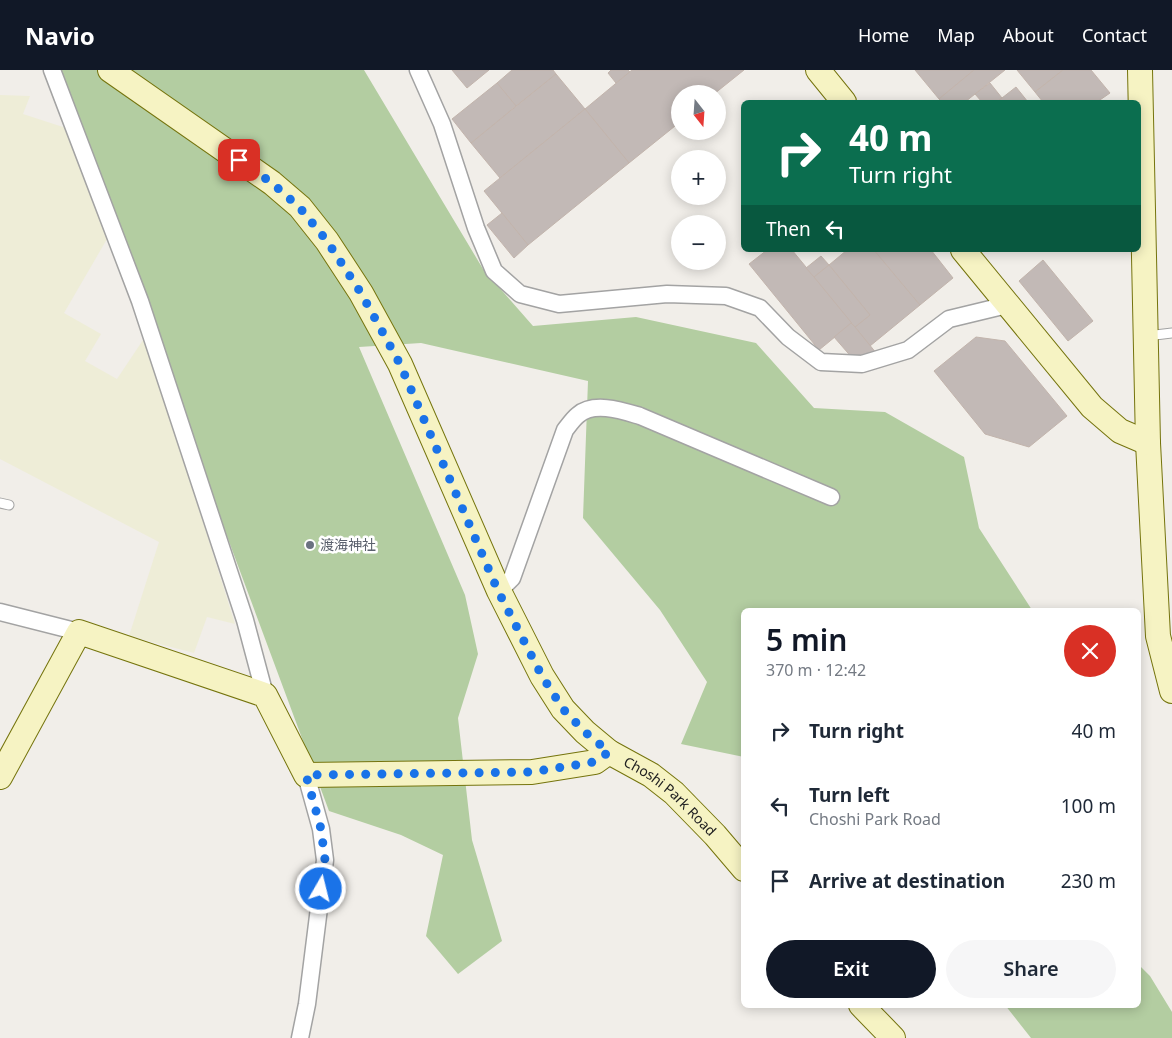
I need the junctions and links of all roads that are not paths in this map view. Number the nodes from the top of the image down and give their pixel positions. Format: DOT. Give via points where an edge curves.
graph roads {
  1 [pos="52,70"];
  2 [pos="110,70"];
  3 [pos="418,70"];
  4 [pos="818,70"];
  5 [pos="1140,70"];
  6 [pos="842,100"];
  7 [pos="1141,100"];
  8 [pos="1141,114"];
  9 [pos="965,252"];
  10 [pos="1007,305"];
  11 [pos="1172,334"];
  12 [pos="1146,336"];
  13 [pos="1148,443"];
  14 [pos="830,497"];
  15 [pos="498,591"];
  16 [pos="0,612"];
  17 [pos="79,632"];
  18 [pos="1172,691"];
  19 [pos="265,695"];
  20 [pos="609,752"];
  21 [pos="306,775"];
  22 [pos="0,777"];
  23 [pos="741,865"];
  24 [pos="865,1008"];
  25 [pos="300,1038"];
  26 [pos="893,1038"];
  1 -- 19 [label="street" via="140,301 245,620"];
  2 -- 15 [label="street, Choshi Park Road" via="272,183 300,208 327,241 361,293 400,364"];
  3 -- 10 [label="street" via="442,124 476,228 494,271 520,294 559,304 667,294 726,296 760,308 788,337 821,362 862,364 908,350 949,319"];
  4 -- 6 [label="street"];
  5 -- 7 [label="street"];
  8 -- 12 [label="street"];
  9 -- 10 [label="street"];
  10 -- 13 [label="street" via="1092,407 1120,431"];
  11 -- 12 [label="lane"];
  12 -- 13 [label="street"];
  13 -- 18 [label="street" via="1158,636"];
  14 -- 15 [label="street" via="640,416 616,408 597,408 580,413 564,430 512,578"];
  15 -- 20 [label="street, Choshi Park Road" via="563,709"];
  16 -- 17 [label="street"];
  17 -- 19 [label="street"];
  17 -- 22 [label="street"];
  19 -- 21 [label="street"];
  20 -- 21 [label="street" via="594,762 532,772"];
  20 -- 23 [label="street, Choshi Park Road" via="651,775 674,793"];
  21 -- 25 [label="street" via="321,829 325,860"];
  24 -- 26 [label="street"];
}
